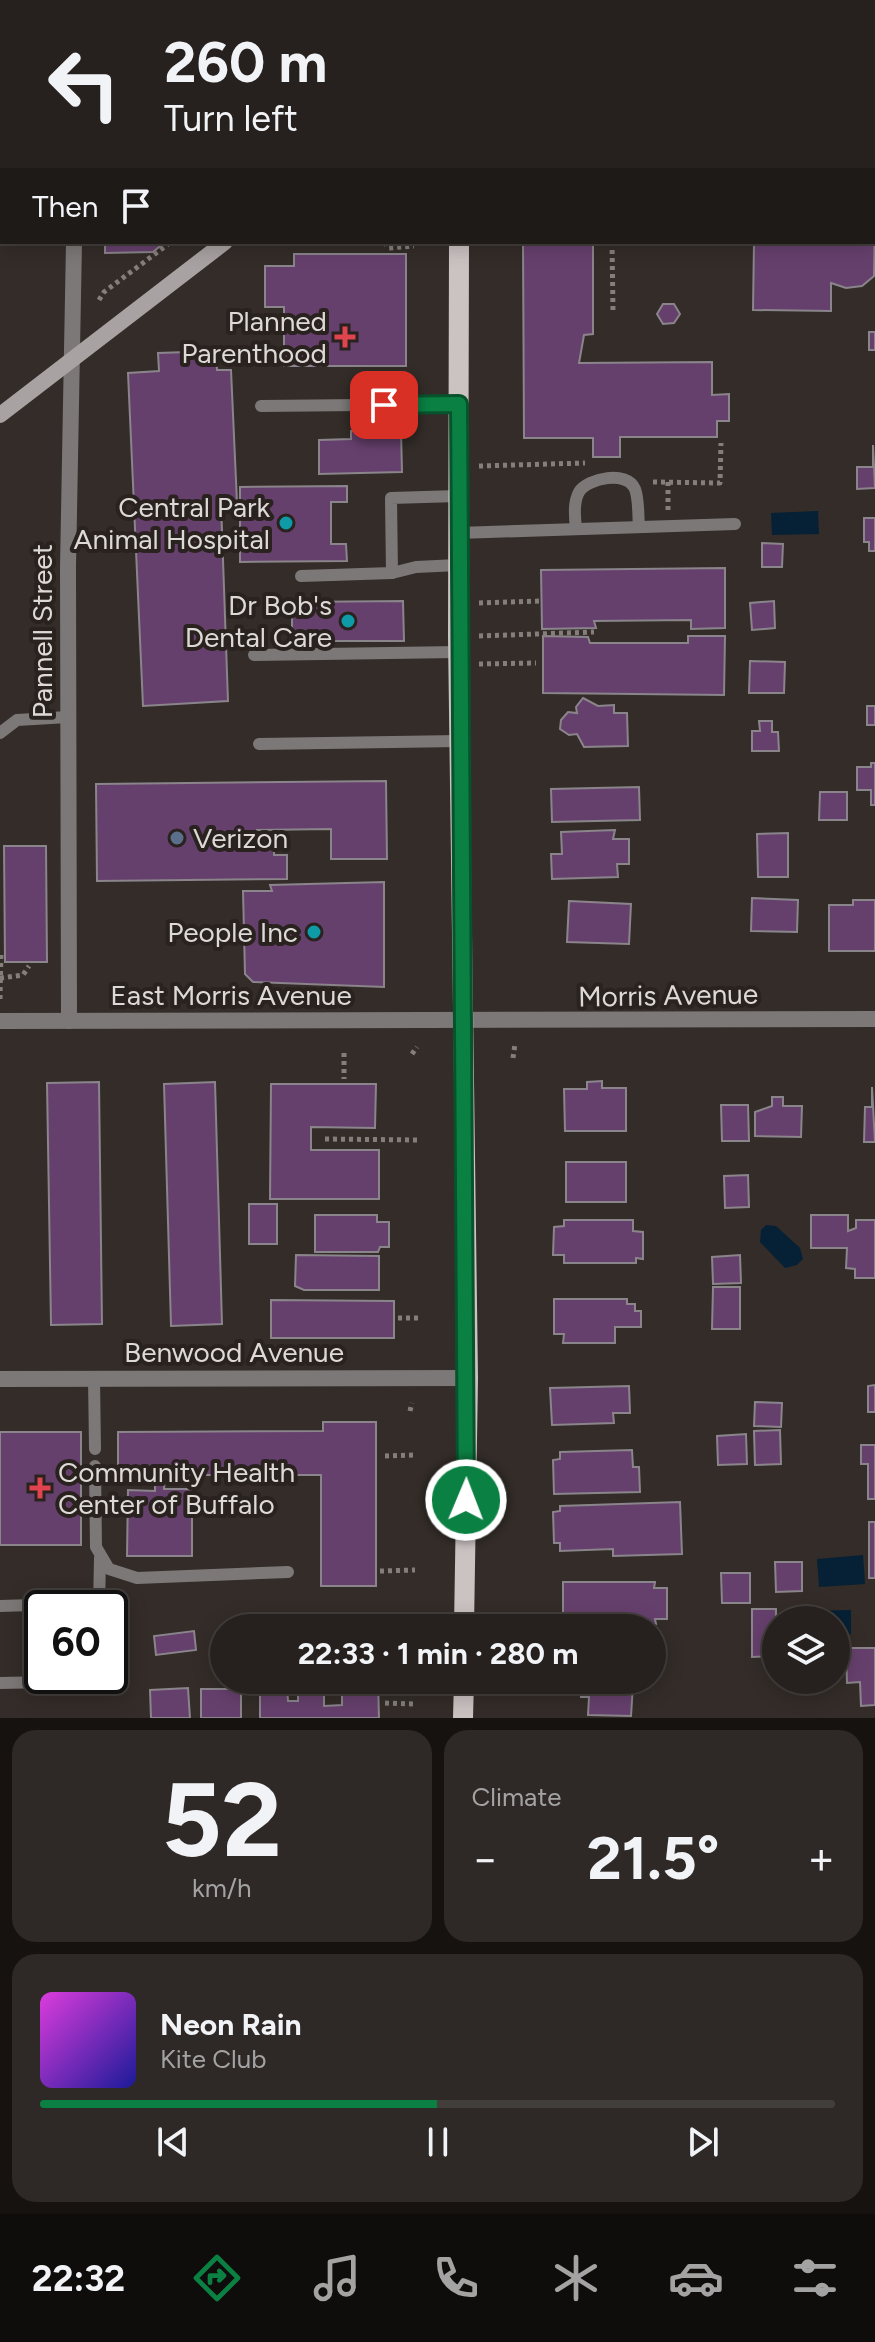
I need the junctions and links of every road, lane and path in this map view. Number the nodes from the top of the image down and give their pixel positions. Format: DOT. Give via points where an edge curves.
graph roads {
  1 [pos="74,244"];
  2 [pos="168,244"];
  3 [pos="222,244"];
  4 [pos="386,244"];
  5 [pos="459,244"];
  6 [pos="612,244"];
  7 [pos="414,246"];
  8 [pos="99,300"];
  9 [pos="613,311"];
  10 [pos="75,360"];
  11 [pos="459,404"];
  12 [pos="261,406"];
  13 [pos="0,415"];
  14 [pos="721,443"];
  15 [pos="592,463"];
  16 [pos="503,465"];
  17 [pos="645,482"];
  18 [pos="668,482"];
  19 [pos="458,496"];
  20 [pos="668,512"];
  21 [pos="735,524"];
  22 [pos="639,527"];
  23 [pos="576,529"];
  24 [pos="458,533"];
  25 [pos="458,565"];
  26 [pos="392,573"];
  27 [pos="301,576"];
  28 [pos="539,601"];
  29 [pos="503,602"];
  30 [pos="594,632"];
  31 [pos="504,635"];
  32 [pos="458,652"];
  33 [pos="254,655"];
  34 [pos="536,663"];
  35 [pos="504,664"];
  36 [pos="68,717"];
  37 [pos="0,733"];
  38 [pos="459,741"];
  39 [pos="259,744"];
  40 [pos="1,951"];
  41 [pos="29,966"];
  42 [pos="0,978"];
  43 [pos="0,1007"];
  44 [pos="875,1019"];
  45 [pos="0,1021"];
  46 [pos="69,1021"];
  47 [pos="462,1021"];
  48 [pos="515,1044"];
  49 [pos="417,1047"];
  50 [pos="344,1053"];
  51 [pos="412,1054"];
  52 [pos="513,1058"];
  53 [pos="344,1079"];
  54 [pos="325,1139"];
  55 [pos="418,1140"];
  56 [pos="398,1318"];
  57 [pos="418,1318"];
  58 [pos="94,1378"];
  59 [pos="468,1378"];
  60 [pos="0,1379"];
  61 [pos="412,1403"];
  62 [pos="410,1411"];
  63 [pos="95,1449"];
  64 [pos="416,1455"];
  65 [pos="385,1456"];
  66 [pos="95,1466"];
  67 [pos="100,1558"];
  68 [pos="415,1570"];
  69 [pos="380,1571"];
  70 [pos="288,1572"];
  71 [pos="99,1590"];
  72 [pos="0,1606"];
  73 [pos="24,1606"];
  74 [pos="464,1614"];
  75 [pos="0,1683"];
  76 [pos="24,1683"];
  77 [pos="464,1694"];
  78 [pos="385,1703"];
  79 [pos="413,1704"];
  80 [pos="463,1718"];
  1 -- 10 [label="street, Pannell Street"];
  2 -- 8 [label="path"];
  3 -- 10 [label="street"];
  4 -- 7 [label="path"];
  5 -- 11 [label="main road"];
  6 -- 9 [label="path"];
  10 -- 13 [label="street"];
  10 -- 36 [label="street, Pannell Street"];
  11 -- 12 [label="lane"];
  11 -- 19 [label="main road"];
  14 -- 18 [label="path" via="720,483"];
  15 -- 16 [label="path"];
  17 -- 18 [label="path"];
  18 -- 20 [label="path"];
  19 -- 24 [label="main road"];
  19 -- 26 [label="lane" via="391,498"];
  21 -- 22 [label="lane"];
  22 -- 23 [label="lane"];
  22 -- 23 [label="lane" via="635,489 621,479 597,480 580,491"];
  23 -- 24 [label="lane"];
  24 -- 25 [label="main road"];
  25 -- 26 [label="lane"];
  25 -- 32 [label="main road"];
  26 -- 27 [label="lane"];
  28 -- 29 [label="path"];
  30 -- 31 [label="path"];
  32 -- 33 [label="lane"];
  32 -- 38 [label="main road"];
  34 -- 35 [label="path"];
  36 -- 37 [label="lane" via="17,720"];
  36 -- 46 [label="street, Pannell Street"];
  38 -- 39 [label="lane"];
  38 -- 47 [label="main road"];
  40 -- 42 [label="path"];
  41 -- 42 [label="path" via="23,975"];
  42 -- 43 [label="path"];
  44 -- 47 [label="street, Morris Avenue"];
  45 -- 46 [label="street, East Morris Avenue"];
  46 -- 47 [label="street, East Morris Avenue"];
  47 -- 59 [label="main road"];
  48 -- 52 [label="path"];
  49 -- 51 [label="path"];
  50 -- 53 [label="path"];
  54 -- 55 [label="path"];
  56 -- 57 [label="path"];
  58 -- 59 [label="street, Benwood Avenue"];
  58 -- 60 [label="street, Benwood Avenue"];
  58 -- 63 [label="lane"];
  59 -- 74 [label="main road"];
  61 -- 62 [label="path"];
  64 -- 65 [label="path"];
  66 -- 67 [label="lane"];
  67 -- 70 [label="lane" via="109,1569 137,1578"];
  67 -- 71 [label="lane"];
  68 -- 69 [label="path"];
  72 -- 73 [label="lane"];
  75 -- 76 [label="lane"];
  77 -- 80 [label="main road"];
  78 -- 79 [label="path"];
}
